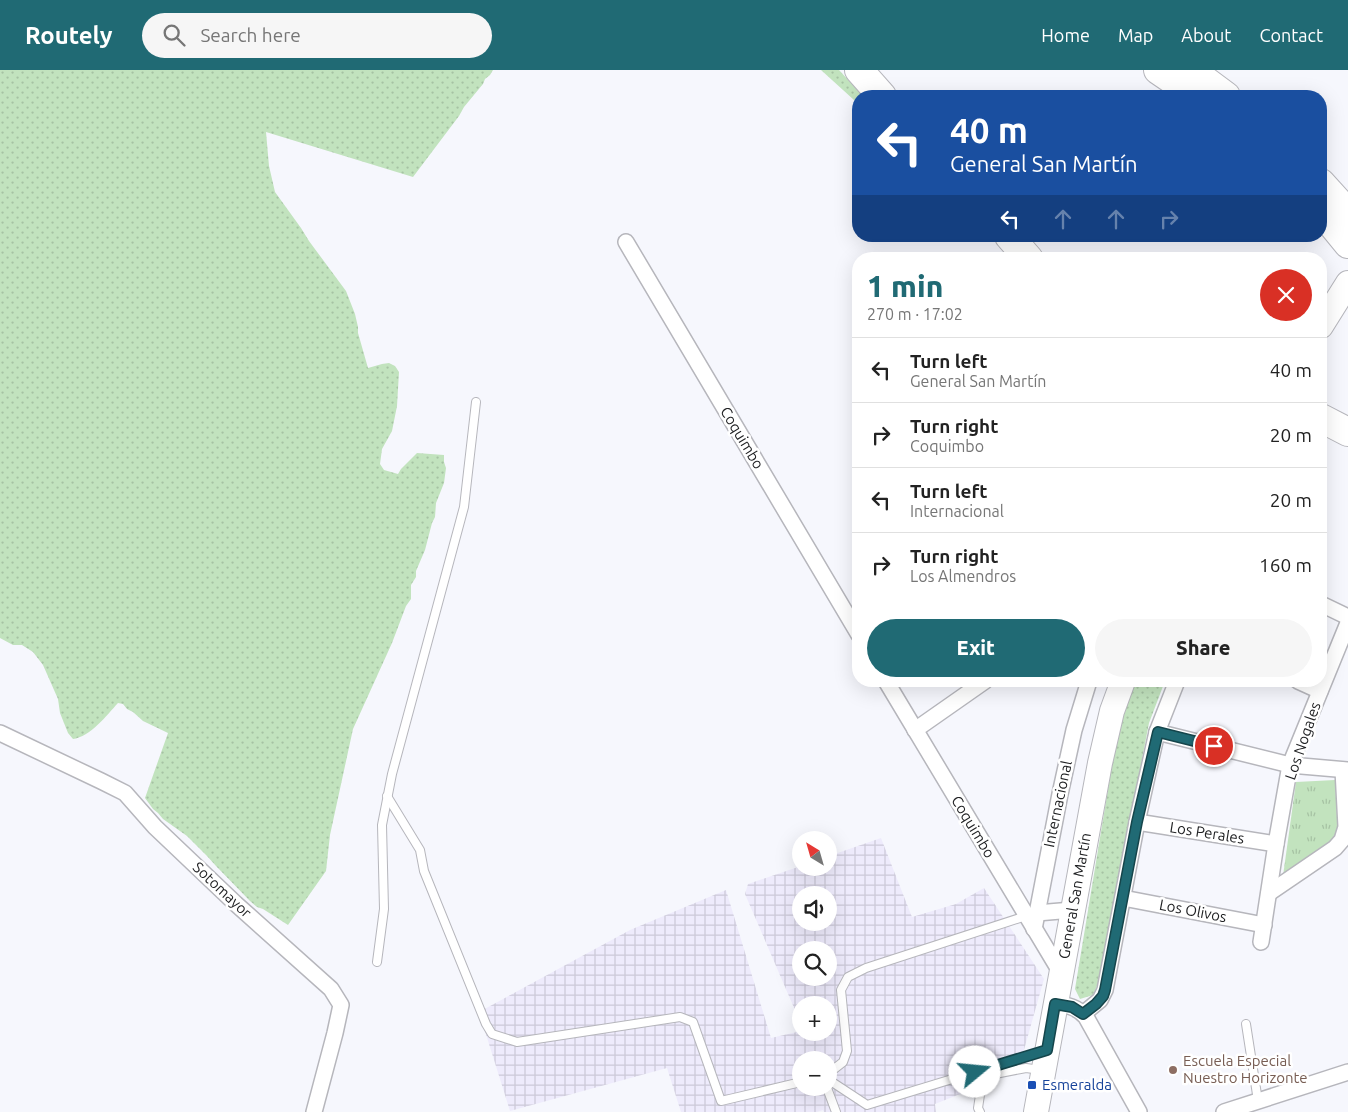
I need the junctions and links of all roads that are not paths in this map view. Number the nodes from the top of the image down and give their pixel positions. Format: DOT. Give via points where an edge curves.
graph roads {
  1 [pos="859,70"];
  2 [pos="1158,70"];
  3 [pos="1191,70"];
  4 [pos="877,90"];
  5 [pos="1187,90"];
  6 [pos="1218,90"];
  7 [pos="1327,194"];
  8 [pos="1327,217"];
  9 [pos="1347,232"];
  10 [pos="626,242"];
  11 [pos="1013,242"];
  12 [pos="1023,252"];
  13 [pos="1348,283"];
  14 [pos="1327,316"];
  15 [pos="476,402"];
  16 [pos="1327,421"];
  17 [pos="1348,432"];
  18 [pos="1327,607"];
  19 [pos="1348,617"];
  20 [pos="1348,622"];
  21 [pos="852,623"];
  22 [pos="1327,674"];
  23 [pos="890,687"];
  24 [pos="976,687"];
  25 [pos="1087,687"];
  26 [pos="1121,687"];
  27 [pos="1175,687"];
  28 [pos="1311,687"];
  29 [pos="1322,687"];
  30 [pos="1320,691"];
  31 [pos="915,730"];
  32 [pos="1158,732"];
  33 [pos="0,734"];
  34 [pos="1290,765"];
  35 [pos="1346,770"];
  36 [pos="388,796"];
  37 [pos="1137,822"];
  38 [pos="1276,844"];
  39 [pos="1269,893"];
  40 [pos="1123,898"];
  41 [pos="1072,910"];
  42 [pos="1032,919"];
  43 [pos="1264,925"];
  44 [pos="1261,942"];
  45 [pos="378,962"];
  46 [pos="1061,973"];
  47 [pos="1055,1004"];
  48 [pos="1083,1014"];
  49 [pos="1246,1024"];
  50 [pos="1045,1060"];
  51 [pos="837,1067"];
  52 [pos="1348,1072"];
  53 [pos="792,1084"];
  54 [pos="837,1085"];
  55 [pos="831,1096"];
  56 [pos="1258,1101"];
  57 [pos="314,1112"];
  58 [pos="836,1112"];
  59 [pos="980,1112"];
  60 [pos="1036,1112"];
  61 [pos="1139,1112"];
  62 [pos="1224,1112"];
  1 -- 4 [label="highway"];
  2 -- 5 [label="highway"];
  3 -- 6 [label="highway"];
  7 -- 9 [label="highway"];
  8 -- 9 [label="highway"];
  10 -- 21 [label="street, Coquimbo"];
  11 -- 12 [label="highway"];
  13 -- 14 [label="main road"];
  15 -- 36 [label="lane" via="464,506"];
  16 -- 17 [label="highway"];
  18 -- 19 [label="street"];
  20 -- 22 [label="street, Los Nogales"];
  23 -- 31 [label="street, Coquimbo"];
  24 -- 31 [label="street"];
  25 -- 42 [label="street, Internacional" via="1074,730"];
  26 -- 41 [label="main road, General San Martín" via="1100,762"];
  27 -- 32 [label="street"];
  28 -- 30 [label="street"];
  29 -- 30 [label="street, Los Nogales"];
  30 -- 34 [label="street, Los Nogales"];
  31 -- 42 [label="street, Coquimbo"];
  32 -- 34 [label="street"];
  32 -- 37 [label="street"];
  33 -- 57 [label="street, Sotomayor" via="125,793 155,827 331,989 341,1004"];
  34 -- 35 [label="street"];
  34 -- 38 [label="street, Los Nogales"];
  35 -- 39 [label="street" via="1346,827 1342,840"];
  36 -- 45 [label="lane" via="382,825 384,909"];
  36 -- 53 [label="lane" via="420,850 424,871 492,1034 517,1042 680,1017 693,1022 721,1101"];
  37 -- 38 [label="street, Los Perales"];
  37 -- 40 [label="street"];
  38 -- 39 [label="street, Los Nogales"];
  39 -- 43 [label="street, Los Nogales"];
  40 -- 43 [label="street, Los Olivos"];
  40 -- 48 [label="street" via="1103,996"];
  41 -- 42 [label="street"];
  41 -- 46 [label="main road, General San Martín"];
  42 -- 46 [label="street, Coquimbo"];
  42 -- 51 [label="lane" via="866,968 848,977 841,990 847,1051 843,1062"];
  43 -- 44 [label="street, Los Nogales"];
  46 -- 47 [label="main road, General San Martín"];
  47 -- 48 [label="street" via="1072,1007"];
  47 -- 50 [label="main road, General San Martín"];
  48 -- 61 [label="street"];
  49 -- 56 [label="lane"];
  50 -- 54 [label="lane" via="868,1105"];
  50 -- 59 [label="lane" via="1026,1068 995,1074 985,1082 980,1095"];
  50 -- 60 [label="main road, General San Martín"];
  52 -- 56 [label="street"];
  55 -- 58 [label="lane"];
  56 -- 62 [label="street"];
}
